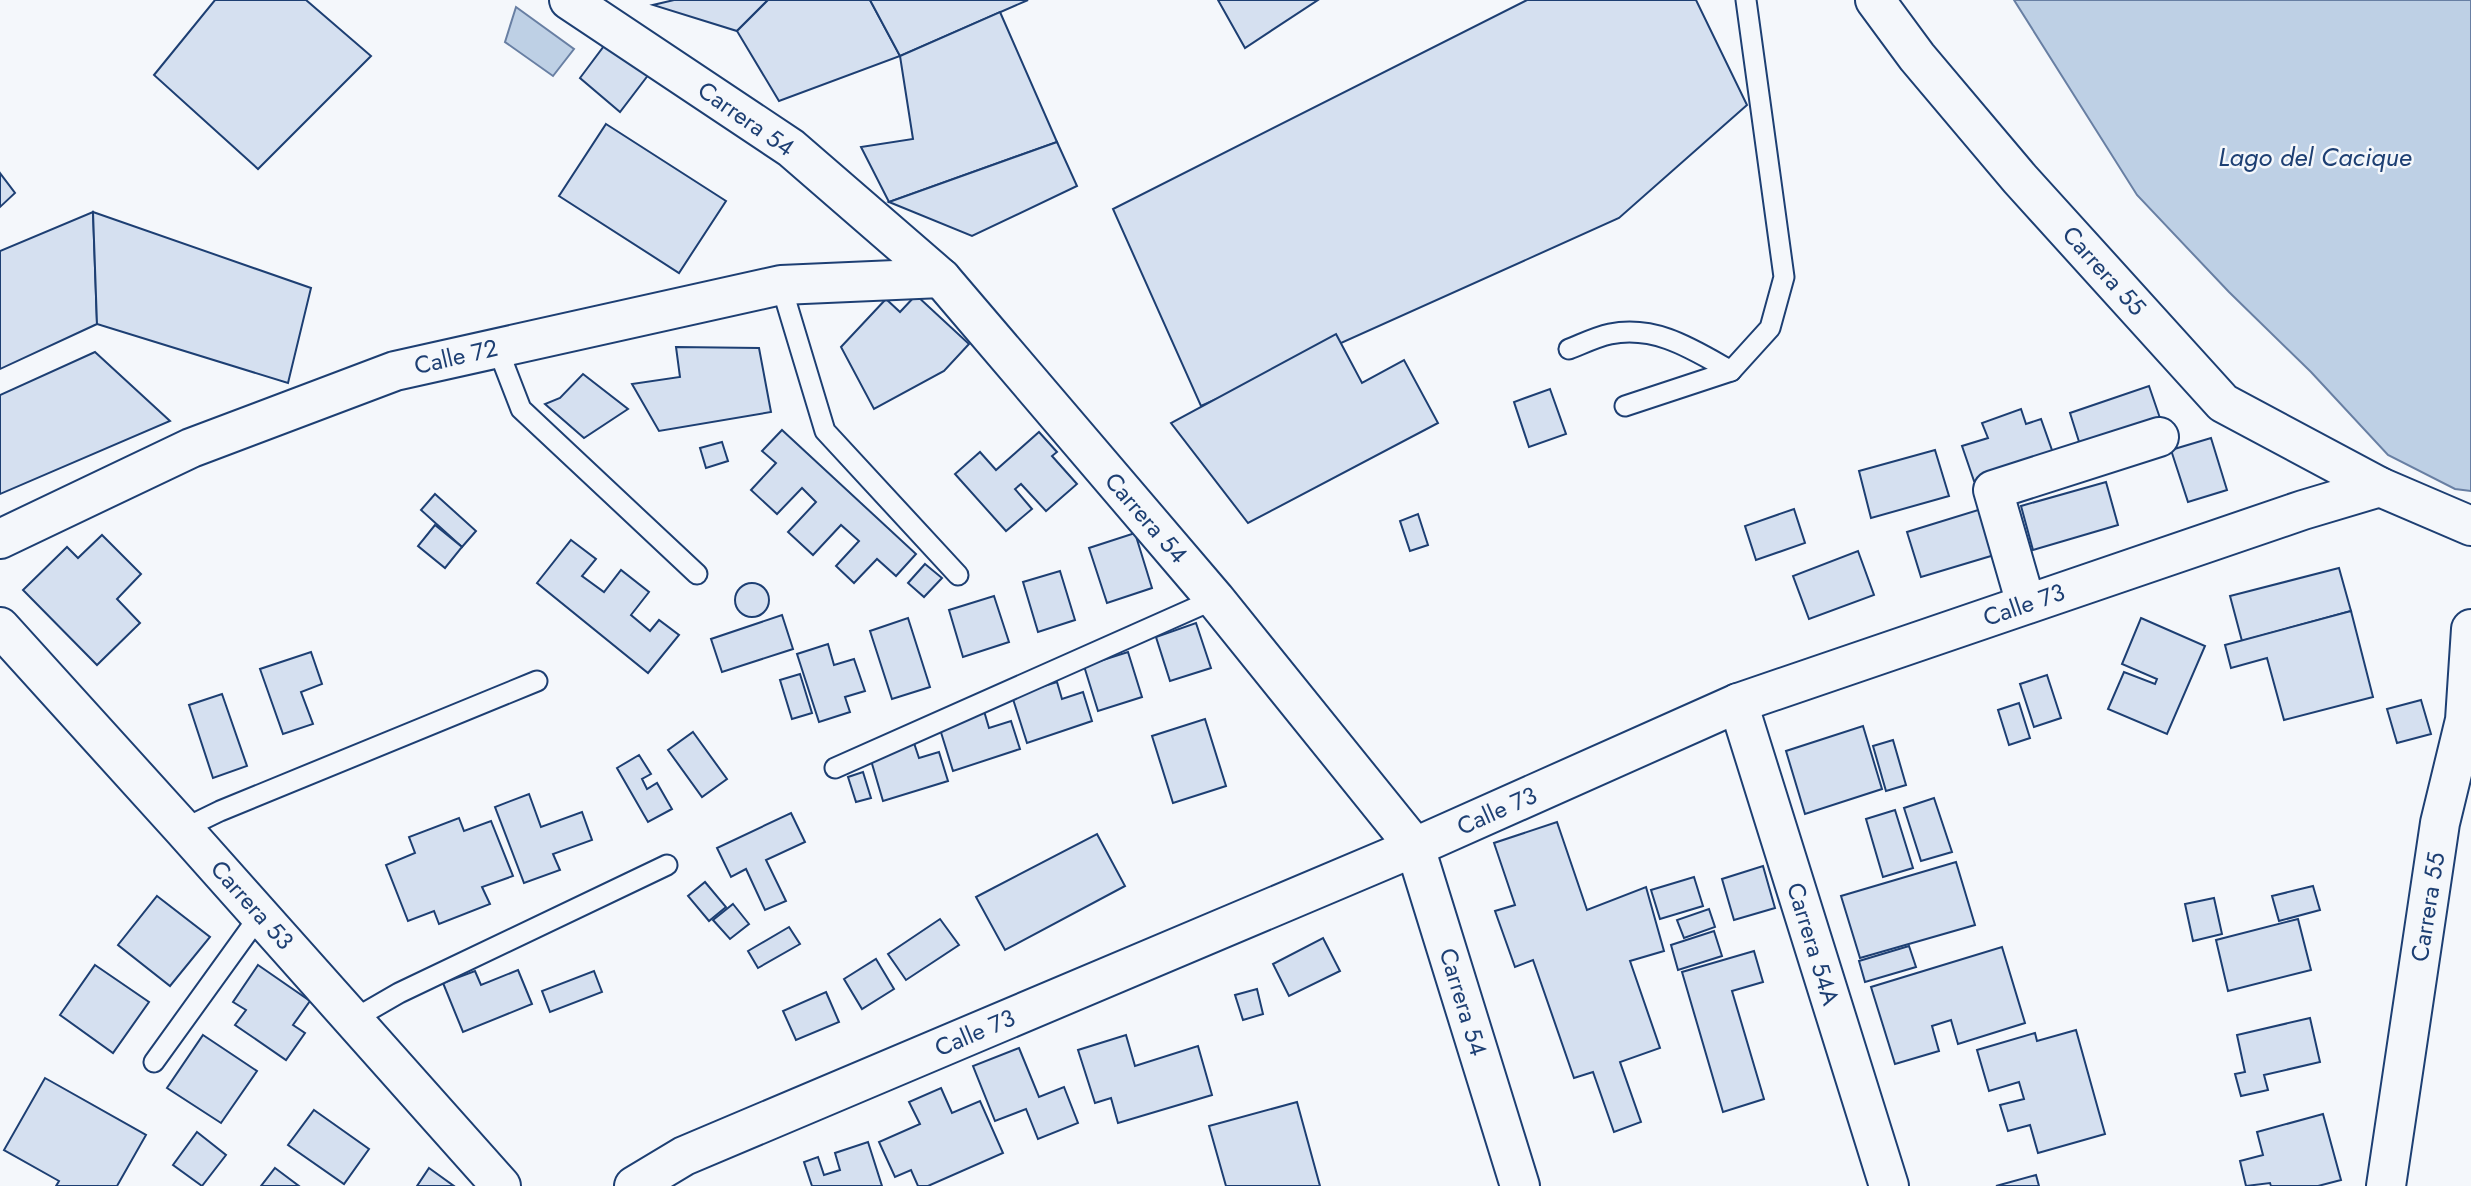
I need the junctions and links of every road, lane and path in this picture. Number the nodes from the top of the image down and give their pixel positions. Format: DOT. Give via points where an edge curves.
graph roads {
  1 [pos="569,0"];
  2 [pos="1746,0"];
  3 [pos="1875,0"];
  4 [pos="941,278"];
  5 [pos="781,285"];
  6 [pos="497,347"];
  7 [pos="1569,349"];
  8 [pos="1731,371"];
  9 [pos="1625,405"];
  10 [pos="2159,437"];
  11 [pos="2380,486"];
  12 [pos="2471,526"];
  13 [pos="0,539"];
  14 [pos="697,574"];
  15 [pos="958,575"];
  16 [pos="1215,599"];
  17 [pos="2025,604"];
  18 [pos="0,627"];
  19 [pos="2471,629"];
  20 [pos="537,681"];
  21 [pos="1738,703"];
  22 [pos="835,768"];
  23 [pos="183,829"];
  24 [pos="1415,847"];
  25 [pos="667,865"];
  26 [pos="260,915"];
  27 [pos="354,1019"];
  28 [pos="154,1062"];
  29 [pos="501,1186"];
  30 [pos="634,1186"];
  31 [pos="1520,1186"];
  32 [pos="1889,1186"];
  33 [pos="2386,1186"];
  1 -- 4 [label="street, Carrera 54" via="791,148"];
  2 -- 8 [label="lane" via="1784,277 1770,328"];
  3 -- 11 [label="street, Carrera 55" via="2020,179 2223,403"];
  4 -- 5 [label="street, Calle 72"];
  4 -- 16 [label="street, Carrera 54"];
  5 -- 6 [label="street, Calle 72"];
  5 -- 15 [label="lane" via="825,431"];
  6 -- 13 [label="street, Calle 72" via="395,371 191,448"];
  6 -- 14 [label="lane" via="521,409"];
  7 -- 8 [label="lane" via="1607,334 1634,331 1678,341"];
  8 -- 9 [label="lane"];
  10 -- 17 [label="street" via="1993,490"];
  11 -- 12 [label="street, Carrera 55"];
  11 -- 17 [label="street, Calle 73"];
  16 -- 22 [label="lane"];
  16 -- 24 [label="street, Carrera 54"];
  17 -- 21 [label="street, Calle 73"];
  18 -- 23 [label="street, Carrera 53"];
  19 -- 33 [label="street, Carrera 55" via="2465,720 2440,823"];
  20 -- 23 [label="lane"];
  21 -- 24 [label="street, Calle 73"];
  21 -- 32 [label="street, Carrera 54A"];
  23 -- 26 [label="street, Carrera 53"];
  24 -- 30 [label="street, Calle 73" via="684,1156"];
  24 -- 31 [label="street, Carrera 54"];
  25 -- 27 [label="lane"];
  26 -- 27 [label="street, Carrera 53"];
  26 -- 28 [label="lane"];
  27 -- 29 [label="street, Carrera 53"];
}
